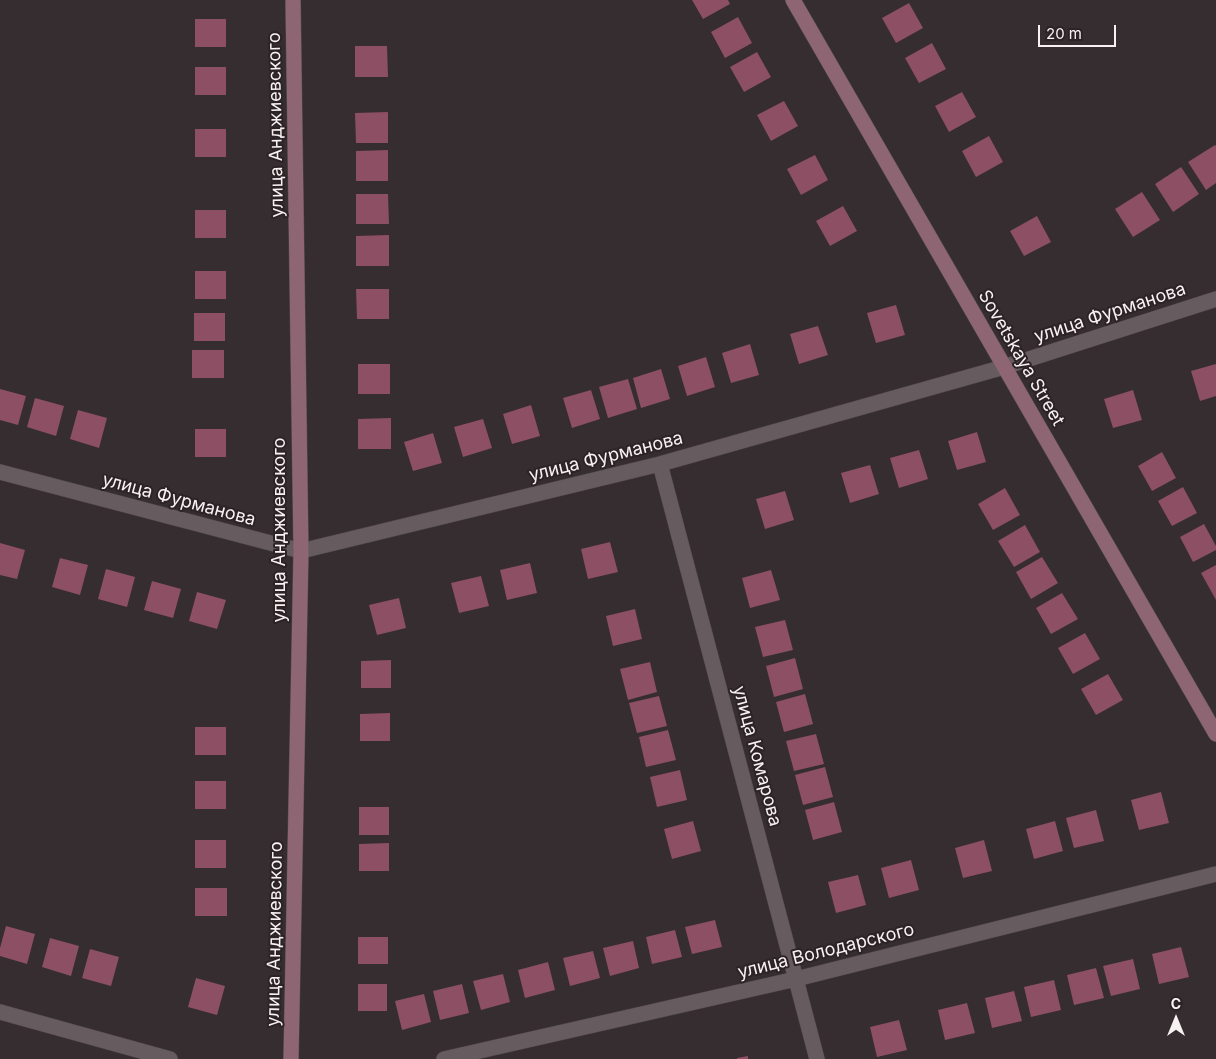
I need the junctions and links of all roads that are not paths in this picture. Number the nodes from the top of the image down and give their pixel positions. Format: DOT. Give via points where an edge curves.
graph roads {
  1 [pos="293,0"];
  2 [pos="794,0"];
  3 [pos="1216,299"];
  4 [pos="1004,367"];
  5 [pos="660,464"];
  6 [pos="0,472"];
  7 [pos="301,551"];
  8 [pos="1216,734"];
  9 [pos="1216,874"];
  10 [pos="796,979"];
  11 [pos="0,1012"];
  12 [pos="170,1059"];
  13 [pos="291,1059"];
  14 [pos="444,1059"];
  15 [pos="817,1059"];
  1 -- 7 [label="street, улица Анджиевского"];
  2 -- 4 [label="street, Sovetskaya Street"];
  3 -- 4 [label="street, улица Фурманова"];
  4 -- 5 [label="street, улица Фурманова"];
  4 -- 8 [label="street, Sovetskaya Street"];
  5 -- 7 [label="street, улица Фурманова"];
  5 -- 10 [label="street, улица Комарова"];
  6 -- 7 [label="street, улица Фурманова"];
  7 -- 13 [label="street, улица Анджиевского"];
  9 -- 10 [label="street, улица Володарского"];
  10 -- 14 [label="street, улица Володарского"];
  10 -- 15 [label="street, улица Комарова"];
  11 -- 12 [label="street"];
}
